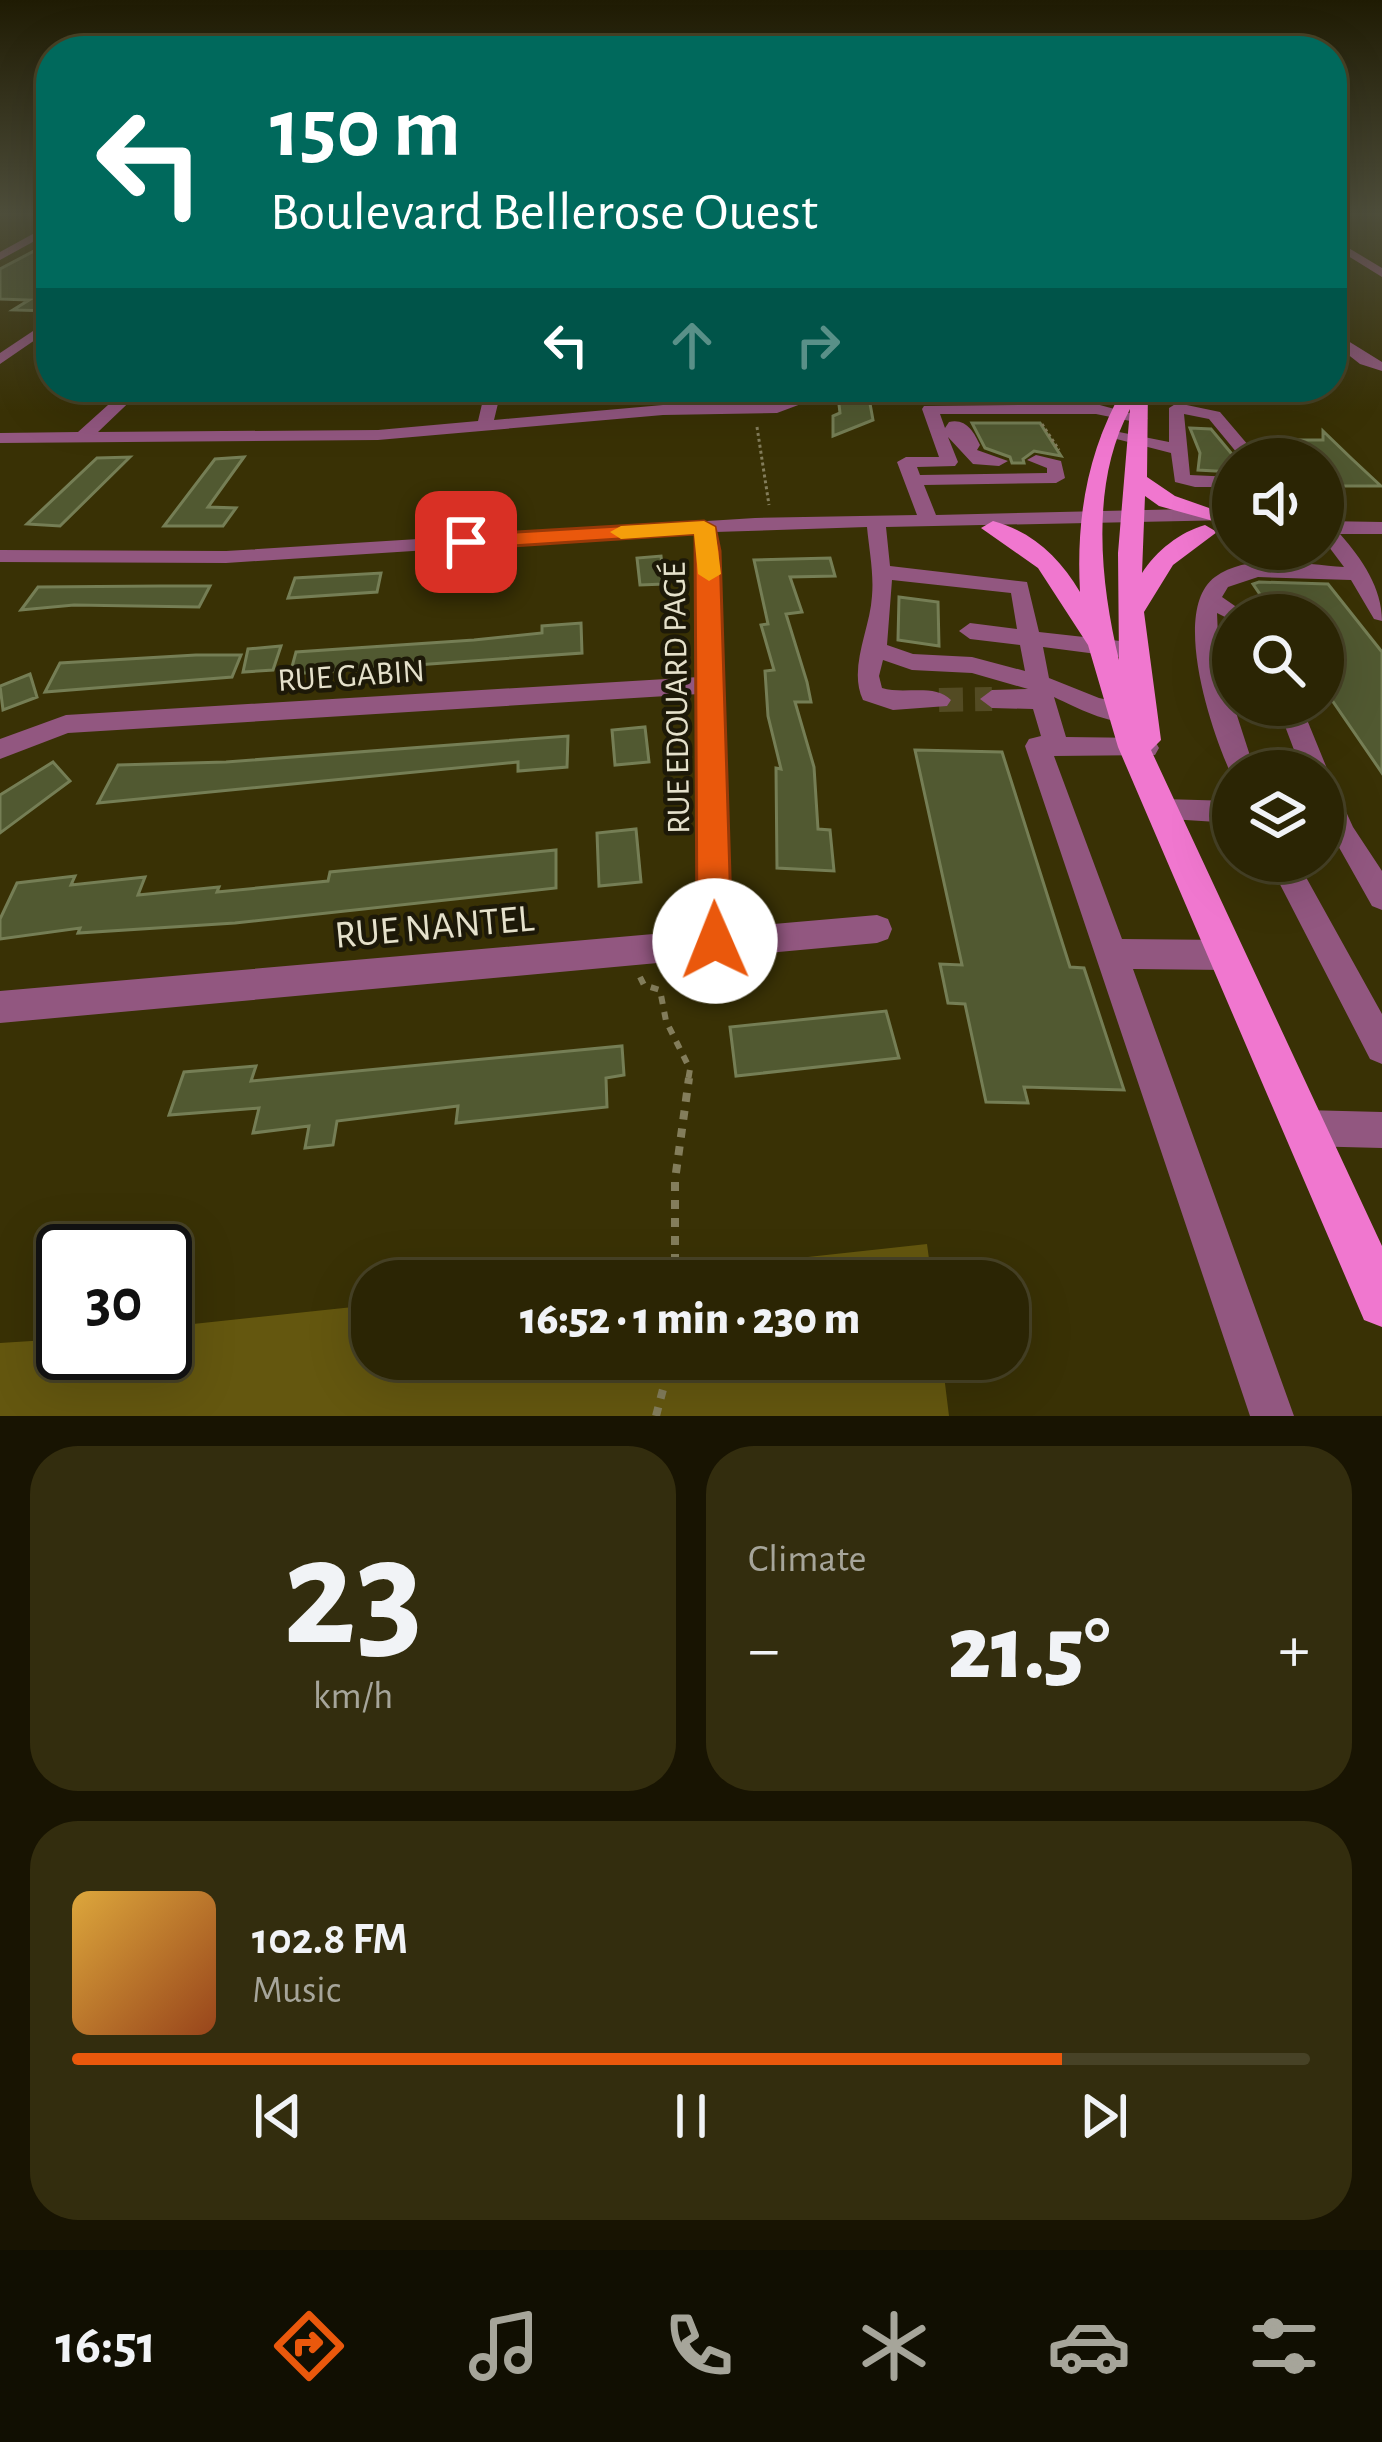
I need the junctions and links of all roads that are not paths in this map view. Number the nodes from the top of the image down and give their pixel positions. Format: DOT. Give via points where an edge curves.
graph roads {
  1 [pos="36,333"];
  2 [pos="1347,346"];
  3 [pos="0,360"];
  4 [pos="1382,367"];
  5 [pos="121,402"];
  6 [pos="490,402"];
  7 [pos="791,402"];
  8 [pos="1042,402"];
  9 [pos="1127,402"];
  10 [pos="1137,402"];
  11 [pos="1046,416"];
  12 [pos="951,417"];
  13 [pos="1114,424"];
  14 [pos="485,425"];
  15 [pos="1140,429"];
  16 [pos="1234,438"];
  17 [pos="0,439"];
  18 [pos="81,440"];
  19 [pos="1178,449"];
  20 [pos="1135,478"];
  21 [pos="912,480"];
  22 [pos="1212,481"];
  23 [pos="1344,518"];
  24 [pos="1212,519"];
  25 [pos="929,521"];
  26 [pos="876,522"];
  27 [pos="1212,523"];
  28 [pos="1093,524"];
  29 [pos="1131,525"];
  30 [pos="1374,525"];
  31 [pos="704,527"];
  32 [pos="1344,527"];
  33 [pos="993,528"];
  34 [pos="1212,530"];
  35 [pos="1344,551"];
  36 [pos="0,556"];
  37 [pos="882,572"];
  38 [pos="1357,574"];
  39 [pos="1208,599"];
  40 [pos="1212,601"];
  41 [pos="1133,610"];
  42 [pos="1382,614"];
  43 [pos="970,632"];
  44 [pos="1030,639"];
  45 [pos="1097,642"];
  46 [pos="875,649"];
  47 [pos="1134,651"];
  48 [pos="711,685"];
  49 [pos="1041,693"];
  50 [pos="992,699"];
  51 [pos="939,700"];
  52 [pos="1135,730"];
  53 [pos="1057,744"];
  54 [pos="0,749"];
  55 [pos="1236,750"];
  56 [pos="1163,810"];
  57 [pos="1212,811"];
  58 [pos="1344,834"];
  59 [pos="1293,882"];
  60 [pos="1382,897"];
  61 [pos="877,928"];
  62 [pos="715,941"];
  63 [pos="1112,954"];
  64 [pos="1228,955"];
  65 [pos="0,1007"];
  66 [pos="1382,1047"];
  67 [pos="1304,1128"];
  68 [pos="1382,1130"];
  69 [pos="1382,1302"];
  70 [pos="1272,1416"];
  1 -- 3 [label="street"];
  2 -- 4 [label="street"];
  5 -- 18 [label="street"];
  6 -- 14 [label="street"];
  7 -- 14 [label="street"];
  8 -- 11 [label="street"];
  9 -- 13 [label="main road"];
  10 -- 15 [label="main road"];
  11 -- 12 [label="street"];
  11 -- 13 [label="street"];
  12 -- 21 [label="street" via="930,409 949,462 905,462"];
  12 -- 21 [label="street" via="979,460 1055,465 1056,478"];
  13 -- 15 [label="street"];
  13 -- 28 [label="main road"];
  14 -- 18 [label="street" via="378,435"];
  15 -- 19 [label="street"];
  15 -- 20 [label="main road"];
  16 -- 19 [label="street" via="1214,415 1177,408"];
  17 -- 18 [label="street"];
  19 -- 22 [label="street" via="1182,479"];
  20 -- 24 [label="main road"];
  20 -- 29 [label="main road"];
  21 -- 25 [label="street"];
  23 -- 30 [label="street"];
  25 -- 26 [label="street"];
  25 -- 28 [label="street"];
  25 -- 33 [label="street"];
  26 -- 31 [label="street"];
  26 -- 37 [label="street"];
  27 -- 29 [label="street"];
  28 -- 29 [label="street"];
  28 -- 33 [label="street"];
  28 -- 45 [label="main road"];
  29 -- 41 [label="main road"];
  30 -- 32 [label="street"];
  31 -- 36 [label="street" via="249,556"];
  31 -- 48 [label="street, RUE EDOUARD PAGÉ"];
  33 -- 45 [label="main road" via="1051,562"];
  34 -- 41 [label="main road" via="1156,568"];
  35 -- 38 [label="street"];
  37 -- 44 [label="street" via="1021,586"];
  37 -- 46 [label="street"];
  38 -- 39 [label="street" via="1240,573"];
  38 -- 42 [label="street"];
  39 -- 40 [label="street"];
  39 -- 55 [label="street" via="1205,642"];
  41 -- 47 [label="main road"];
  43 -- 44 [label="street"];
  44 -- 45 [label="street"];
  44 -- 49 [label="street"];
  45 -- 47 [label="street"];
  45 -- 52 [label="main road"];
  46 -- 49 [label="street" via="912,662 972,665"];
  46 -- 51 [label="street" via="871,694"];
  47 -- 52 [label="main road"];
  48 -- 54 [label="street, RUE GABIN" via="66,724"];
  48 -- 62 [label="street, RUE EDOUARD PAGÉ"];
  49 -- 50 [label="street"];
  49 -- 52 [label="street"];
  49 -- 53 [label="street"];
  52 -- 53 [label="street"];
  52 -- 56 [label="main road"];
  53 -- 63 [label="street" via="1038,746"];
  56 -- 57 [label="street"];
  56 -- 64 [label="main road"];
  58 -- 60 [label="street"];
  59 -- 66 [label="street"];
  61 -- 62 [label="street, RUE NANTEL"];
  62 -- 65 [label="street, RUE NANTEL"];
  63 -- 64 [label="street"];
  63 -- 70 [label="street"];
  64 -- 67 [label="main road"];
  67 -- 68 [label="street"];
  67 -- 69 [label="main road"];
}
